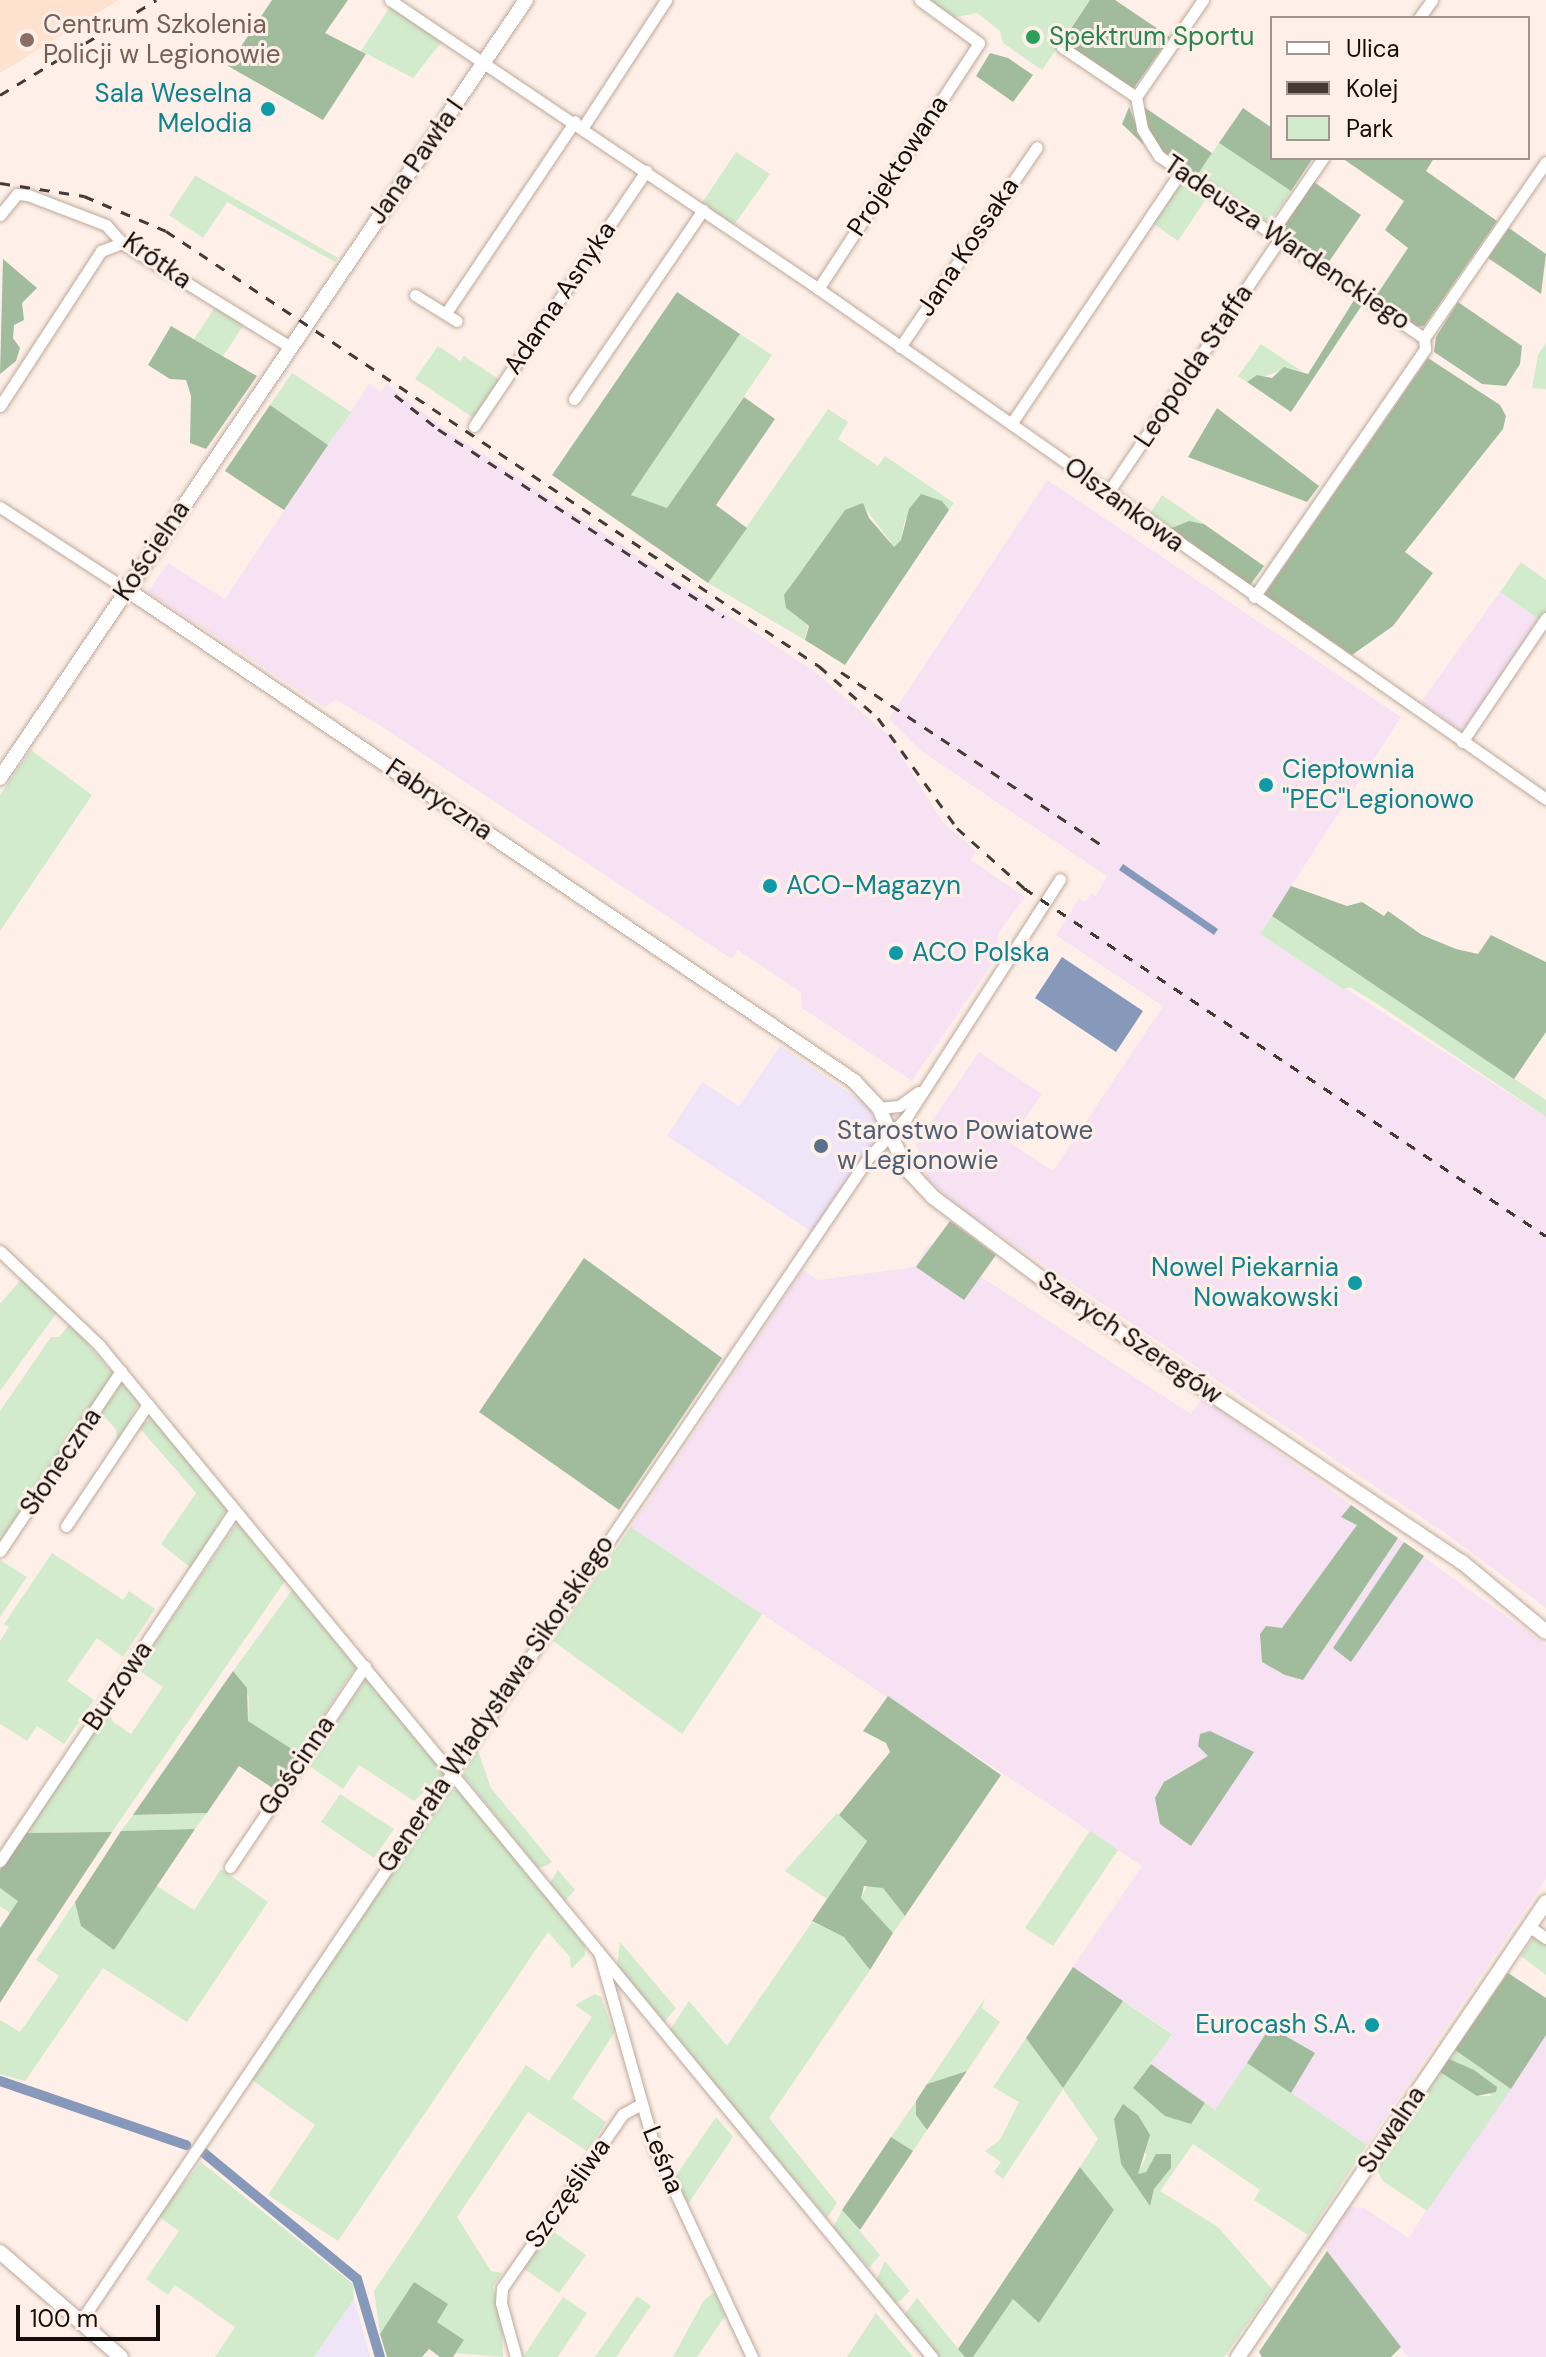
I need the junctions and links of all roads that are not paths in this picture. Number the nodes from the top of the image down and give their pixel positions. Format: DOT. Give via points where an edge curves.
graph roads {
  1 [pos="390,0"];
  2 [pos="526,0"];
  3 [pos="666,0"];
  4 [pos="920,0"];
  5 [pos="1203,0"];
  6 [pos="1062,47"];
  7 [pos="485,61"];
  8 [pos="1136,97"];
  9 [pos="579,124"];
  10 [pos="1037,147"];
  11 [pos="1322,160"];
  12 [pos="1546,162"];
  13 [pos="646,171"];
  14 [pos="1181,171"];
  15 [pos="703,210"];
  16 [pos="0,215"];
  17 [pos="1276,235"];
  18 [pos="122,243"];
  19 [pos="818,289"];
  20 [pos="415,295"];
  21 [pos="446,313"];
  22 [pos="457,321"];
  23 [pos="305,323"];
  24 [pos="1424,338"];
  25 [pos="289,346"];
  26 [pos="900,347"];
  27 [pos="574,399"];
  28 [pos="0,406"];
  29 [pos="1011,424"];
  30 [pos="474,426"];
  31 [pos="1107,494"];
  32 [pos="0,507"];
  33 [pos="126,589"];
  34 [pos="1254,597"];
  35 [pos="1546,618"];
  36 [pos="1462,742"];
  37 [pos="0,778"];
  38 [pos="1546,799"];
  39 [pos="1060,879"];
  40 [pos="751,1011"];
  41 [pos="918,1092"];
  42 [pos="879,1108"];
  43 [pos="891,1137"];
  44 [pos="0,1251"];
  45 [pos="121,1371"];
  46 [pos="148,1404"];
  47 [pos="235,1510"];
  48 [pos="66,1526"];
  49 [pos="0,1551"];
  50 [pos="1546,1632"];
  51 [pos="365,1666"];
  52 [pos="453,1773"];
  53 [pos="0,1861"];
  54 [pos="230,1867"];
  55 [pos="1546,1902"];
  56 [pos="1530,1927"];
  57 [pos="1546,1938"];
  58 [pos="600,1954"];
  59 [pos="641,2104"];
  60 [pos="0,2252"];
  61 [pos="80,2322"];
  62 [pos="121,2357"];
  63 [pos="516,2357"];
  64 [pos="752,2357"];
  65 [pos="932,2357"];
  66 [pos="1238,2357"];
  1 -- 7 [label="street, Olszankowa"];
  2 -- 7 [label="street, Jana Pawła I"];
  3 -- 9 [label="street"];
  4 -- 19 [label="street, Projektowana" via="979,43"];
  5 -- 8 [label="street"];
  6 -- 8 [label="street"];
  7 -- 9 [label="street, Olszankowa"];
  7 -- 23 [label="street, Jana Pawła I"];
  8 -- 14 [label="street, Tadeusza Wardenckiego" via="1135,107 1153,149"];
  9 -- 13 [label="street, Olszankowa"];
  9 -- 21 [label="street"];
  10 -- 26 [label="street, Jana Kossaka"];
  11 -- 17 [label="street, Leopolda Staffa"];
  12 -- 24 [label="street"];
  13 -- 15 [label="street, Olszankowa"];
  13 -- 30 [label="street, Adama Asnyka"];
  14 -- 17 [label="street, Tadeusza Wardenckiego"];
  14 -- 29 [label="street"];
  15 -- 19 [label="street, Olszankowa"];
  15 -- 27 [label="street"];
  16 -- 18 [label="street, Krótka" via="17,194 37,196 106,225"];
  17 -- 24 [label="street, Tadeusza Wardenckiego"];
  17 -- 31 [label="street, Leopolda Staffa"];
  18 -- 25 [label="street, Krótka"];
  18 -- 28 [label="street" via="101,251"];
  19 -- 26 [label="street, Olszankowa"];
  20 -- 21 [label="street"];
  21 -- 22 [label="street"];
  23 -- 25 [label="street, Kościelna"];
  24 -- 34 [label="street" via="1425,349"];
  25 -- 33 [label="street, Kościelna"];
  26 -- 29 [label="street, Olszankowa"];
  29 -- 31 [label="street, Olszankowa"];
  31 -- 34 [label="street, Olszankowa"];
  32 -- 33 [label="street"];
  33 -- 37 [label="street, Kościelna"];
  33 -- 40 [label="street, Fabryczna"];
  34 -- 36 [label="street, Olszankowa"];
  35 -- 36 [label="street"];
  36 -- 38 [label="street, Olszankowa"];
  39 -- 41 [label="street, Generała Władysława Sikorskiego"];
  40 -- 42 [label="street, Szarych Szeregów" via="854,1081"];
  41 -- 42 [label="street" via="899,1106"];
  41 -- 43 [label="street, Generała Władysława Sikorskiego"];
  42 -- 43 [label="street, Szarych Szeregów"];
  43 -- 50 [label="street, Szarych Szeregów" via="905,1167 933,1197 1058,1291 1462,1562"];
  43 -- 52 [label="street, Generała Władysława Sikorskiego" via="868,1158"];
  44 -- 45 [label="street"];
  45 -- 46 [label="street"];
  45 -- 49 [label="street, Słoneczna"];
  46 -- 47 [label="street"];
  46 -- 48 [label="street"];
  47 -- 51 [label="street"];
  47 -- 53 [label="street, Burzowa"];
  51 -- 52 [label="street"];
  51 -- 54 [label="street, Gościnna"];
  52 -- 58 [label="street"];
  52 -- 61 [label="street, Generała Władysława Sikorskiego"];
  55 -- 56 [label="street, Suwalna"];
  56 -- 57 [label="street"];
  56 -- 66 [label="street, Suwalna"];
  58 -- 59 [label="street, Leśna"];
  58 -- 65 [label="street"];
  59 -- 63 [label="street, Szczęśliwa" via="623,2114 502,2288"];
  59 -- 64 [label="street, Leśna" via="655,2149"];
  60 -- 61 [label="street"];
  61 -- 62 [label="street"];
}
